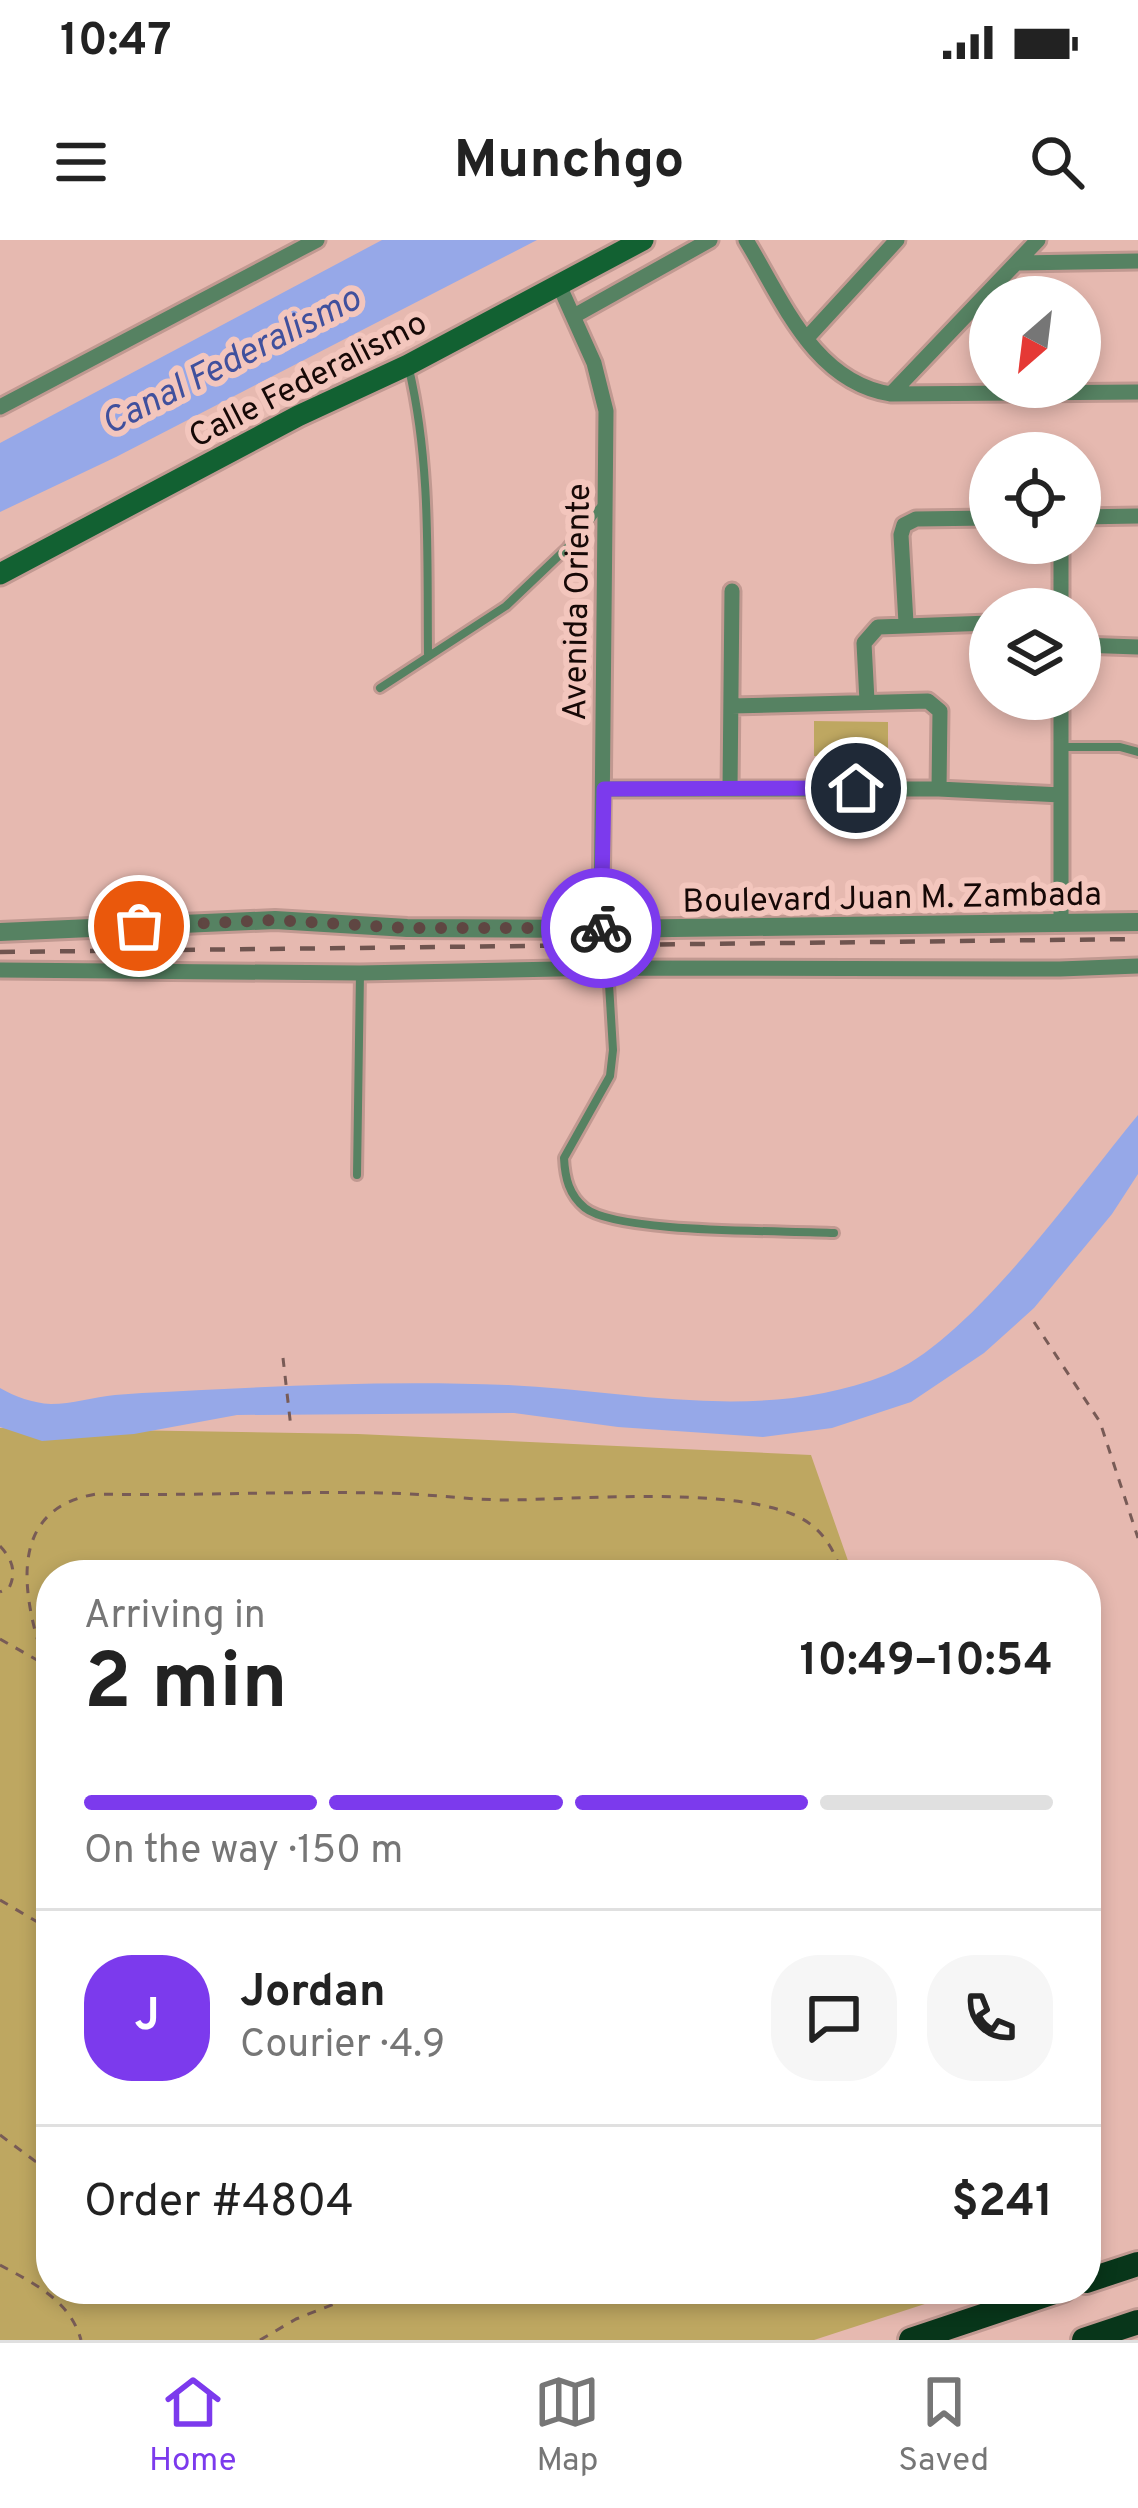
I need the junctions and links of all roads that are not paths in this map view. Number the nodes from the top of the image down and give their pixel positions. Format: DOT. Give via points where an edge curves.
graph roads {
  1 [pos="317,240"];
  2 [pos="643,240"];
  3 [pos="710,240"];
  4 [pos="746,240"];
  5 [pos="897,240"];
  6 [pos="1038,240"];
  7 [pos="1138,262"];
  8 [pos="1018,263"];
  9 [pos="559,285"];
  10 [pos="574,316"];
  11 [pos="806,338"];
  12 [pos="408,365"];
  13 [pos="1138,392"];
  14 [pos="892,394"];
  15 [pos="0,407"];
  16 [pos="608,498"];
  17 [pos="1138,516"];
  18 [pos="1101,517"];
  19 [pos="969,518"];
  20 [pos="0,574"];
  21 [pos="732,591"];
  22 [pos="969,622"];
  23 [pos="906,623"];
  24 [pos="1101,646"];
  25 [pos="1138,647"];
  26 [pos="428,654"];
  27 [pos="380,688"];
  28 [pos="867,701"];
  29 [pos="731,706"];
  30 [pos="1061,720"];
  31 [pos="1061,747"];
  32 [pos="1138,752"];
  33 [pos="730,788"];
  34 [pos="604,789"];
  35 [pos="939,789"];
  36 [pos="1061,795"];
  37 [pos="1138,922"];
  38 [pos="1061,923"];
  39 [pos="601,929"];
  40 [pos="0,932"];
  41 [pos="1138,966"];
  42 [pos="608,968"];
  43 [pos="0,970"];
  44 [pos="360,974"];
  45 [pos="357,1175"];
  46 [pos="835,1233"];
  47 [pos="1138,2264"];
  48 [pos="1101,2277"];
  49 [pos="1018,2304"];
  50 [pos="1138,2322"];
  51 [pos="911,2340"];
  52 [pos="1084,2340"];
  1 -- 15 [label="street"];
  2 -- 9 [label="main road, Calle Federalismo"];
  3 -- 10 [label="street"];
  4 -- 11 [label="street"];
  5 -- 11 [label="street"];
  6 -- 8 [label="street"];
  7 -- 8 [label="street"];
  8 -- 14 [label="street"];
  9 -- 10 [label="street, Avenida Oriente"];
  9 -- 12 [label="main road, Calle Federalismo"];
  10 -- 16 [label="street, Avenida Oriente" via="606,411"];
  11 -- 14 [label="street" via="834,373"];
  12 -- 20 [label="main road, Calle Federalismo"];
  12 -- 26 [label="lane" via="425,481"];
  13 -- 14 [label="street"];
  16 -- 26 [label="lane" via="538,578"];
  16 -- 34 [label="street, Avenida Oriente"];
  17 -- 18 [label="street"];
  19 -- 23 [label="street" via="904,525"];
  21 -- 29 [label="street"];
  22 -- 23 [label="street"];
  23 -- 28 [label="street" via="878,627 864,643"];
  24 -- 25 [label="street"];
  26 -- 27 [label="lane"];
  28 -- 29 [label="street"];
  28 -- 35 [label="street" via="936,706"];
  29 -- 33 [label="street"];
  30 -- 31 [label="street"];
  31 -- 32 [label="lane"];
  31 -- 36 [label="street"];
  33 -- 34 [label="street"];
  33 -- 35 [label="street"];
  34 -- 39 [label="street, Avenida Oriente"];
  35 -- 36 [label="street"];
  36 -- 38 [label="street"];
  37 -- 38 [label="street, Boulevard Juan M. Zambada"];
  38 -- 39 [label="street, Boulevard Juan M. Zambada"];
  39 -- 40 [label="street, Boulevard Juan M. Zambada" via="275,920"];
  41 -- 42 [label="street, Boulevard Juan M. Zambada"];
  42 -- 44 [label="street, Boulevard Juan M. Zambada"];
  42 -- 46 [label="lane" via="610,1076 564,1158 571,1193 618,1222"];
  43 -- 44 [label="street, Boulevard Juan M. Zambada"];
  44 -- 45 [label="lane"];
  47 -- 48 [label="highway"];
  49 -- 51 [label="highway"];
  50 -- 52 [label="highway"];
}
